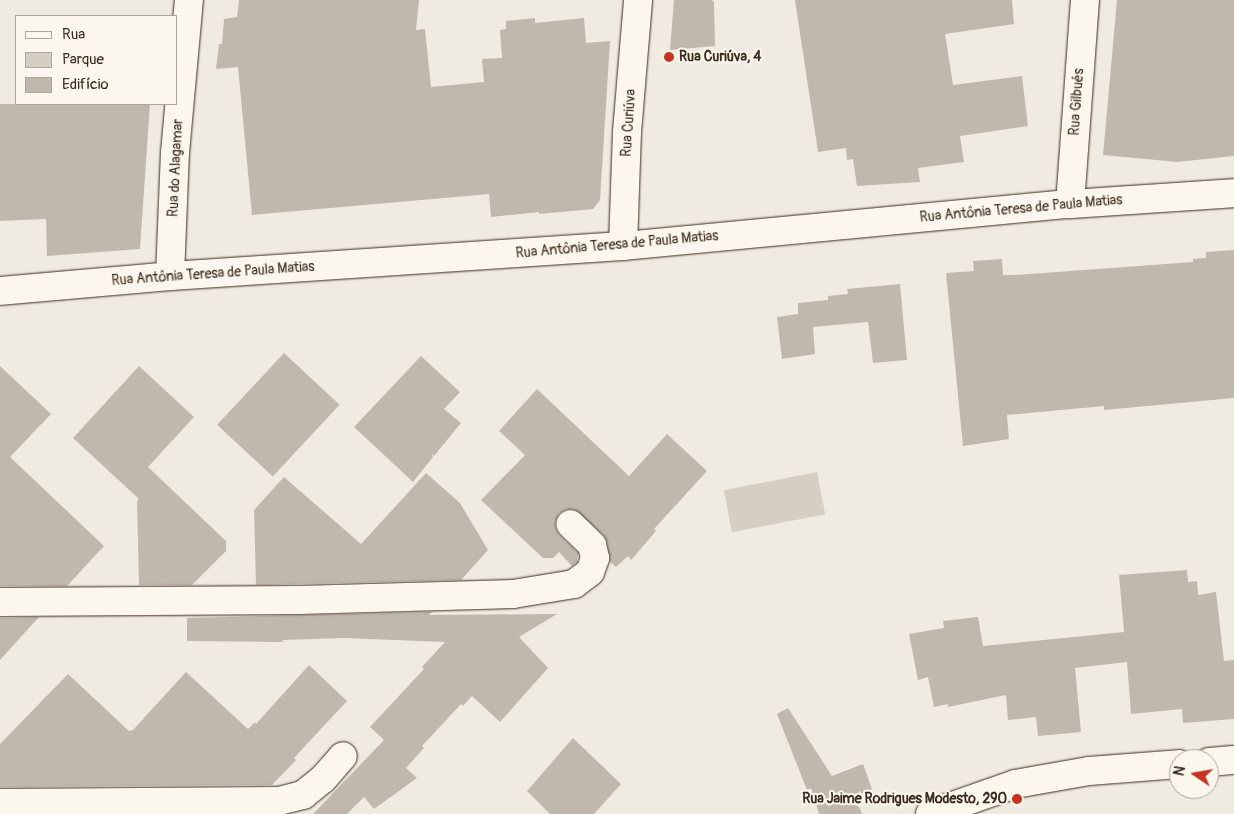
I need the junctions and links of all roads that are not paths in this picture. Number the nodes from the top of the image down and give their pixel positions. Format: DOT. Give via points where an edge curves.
graph roads {
  1 [pos="190,0"];
  2 [pos="638,0"];
  3 [pos="1085,0"];
  4 [pos="1234,193"];
  5 [pos="1070,204"];
  6 [pos="623,246"];
  7 [pos="170,276"];
  8 [pos="0,291"];
  9 [pos="570,524"];
  10 [pos="0,602"];
  11 [pos="343,756"];
  12 [pos="1234,760"];
  13 [pos="1219,761"];
  14 [pos="1169,765"];
  15 [pos="0,803"];
  16 [pos="930,814"];
  1 -- 7 [label="street, Rua do Alagamar" via="175,153"];
  2 -- 6 [label="street, Rua Curiúva" via="627,132"];
  3 -- 5 [label="street, Rua Gilbués"];
  4 -- 5 [label="street, Rua Antônia Teresa de Paula Matias"];
  5 -- 6 [label="street, Rua Antônia Teresa de Paula Matias"];
  6 -- 7 [label="street, Rua Antônia Teresa de Paula Matias"];
  7 -- 8 [label="street, Rua Antônia Teresa de Paula Matias"];
  9 -- 10 [label="street" via="592,545 595,558 590,572 574,584 513,594 299,600"];
  11 -- 15 [label="street" via="323,779 303,795 279,801"];
  12 -- 13 [label="street"];
  14 -- 16 [label="street" via="1089,771 1015,784"];
}
